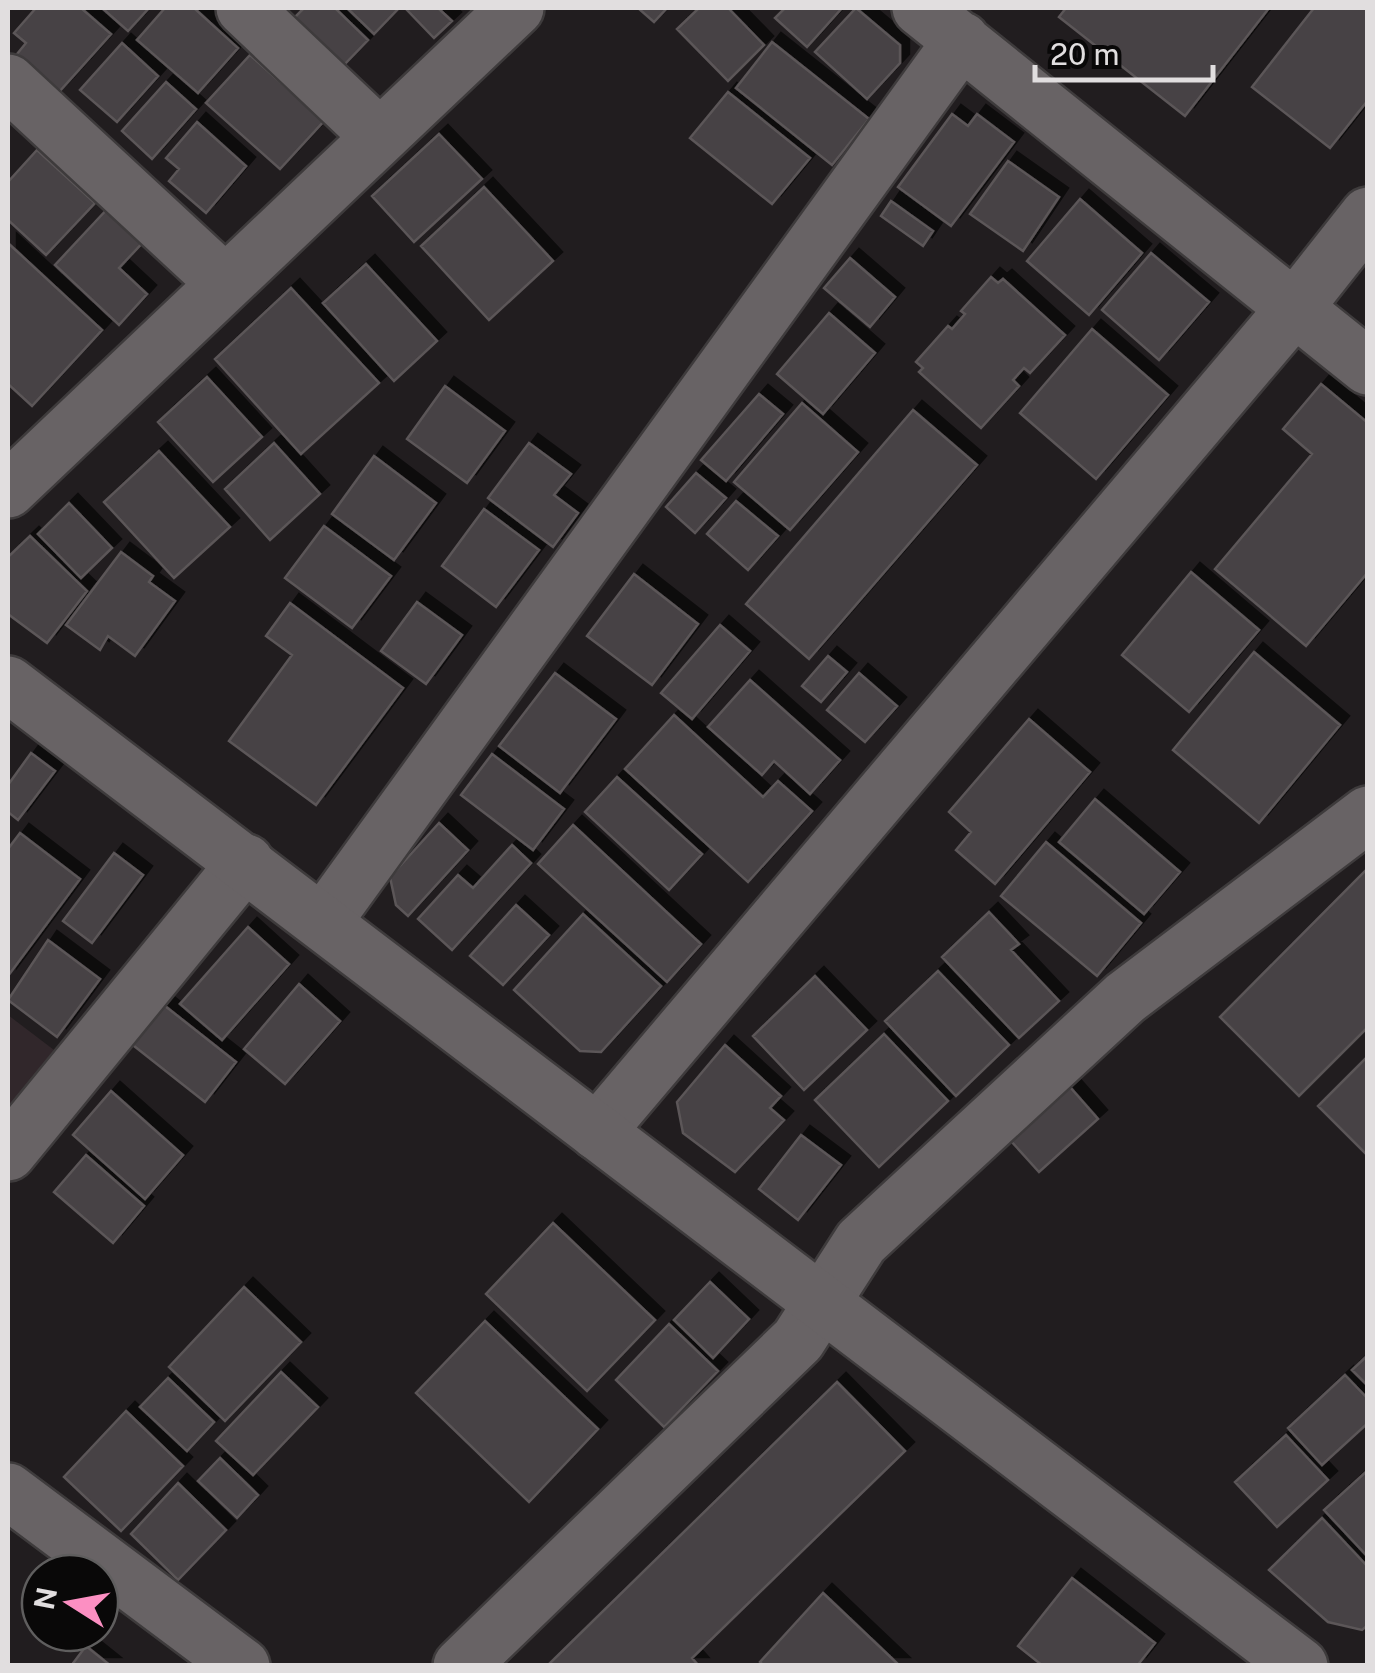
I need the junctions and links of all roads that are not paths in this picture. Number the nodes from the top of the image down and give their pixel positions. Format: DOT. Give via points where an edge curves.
graph roads {
  1 [pos="244,8"];
  2 [pos="516,8"];
  3 [pos="920,8"];
  4 [pos="962,40"];
  5 [pos="8,82"];
  6 [pos="380,137"];
  7 [pos="1368,215"];
  8 [pos="226,284"];
  9 [pos="1293,310"];
  10 [pos="1368,367"];
  11 [pos="8,490"];
  12 [pos="8,684"];
  13 [pos="1368,814"];
  14 [pos="246,862"];
  15 [pos="324,922"];
  16 [pos="597,1132"];
  17 [pos="8,1153"];
  18 [pos="822,1302"];
  19 [pos="8,1491"];
  20 [pos="242,1666"];
  21 [pos="461,1666"];
  22 [pos="1300,1666"];
  1 -- 6 [label="street"];
  2 -- 6 [label="street"];
  3 -- 4 [label="street"];
  4 -- 9 [label="street"];
  4 -- 15 [label="street"];
  5 -- 8 [label="street"];
  6 -- 8 [label="street"];
  7 -- 9 [label="street"];
  8 -- 11 [label="street"];
  9 -- 10 [label="street"];
  9 -- 16 [label="street"];
  12 -- 14 [label="street"];
  13 -- 18 [label="street" via="1124,998 862,1242"];
  14 -- 15 [label="street"];
  14 -- 17 [label="street"];
  15 -- 16 [label="street"];
  16 -- 18 [label="street"];
  18 -- 21 [label="street" via="798,1340"];
  18 -- 22 [label="street"];
  19 -- 20 [label="street"];
}
